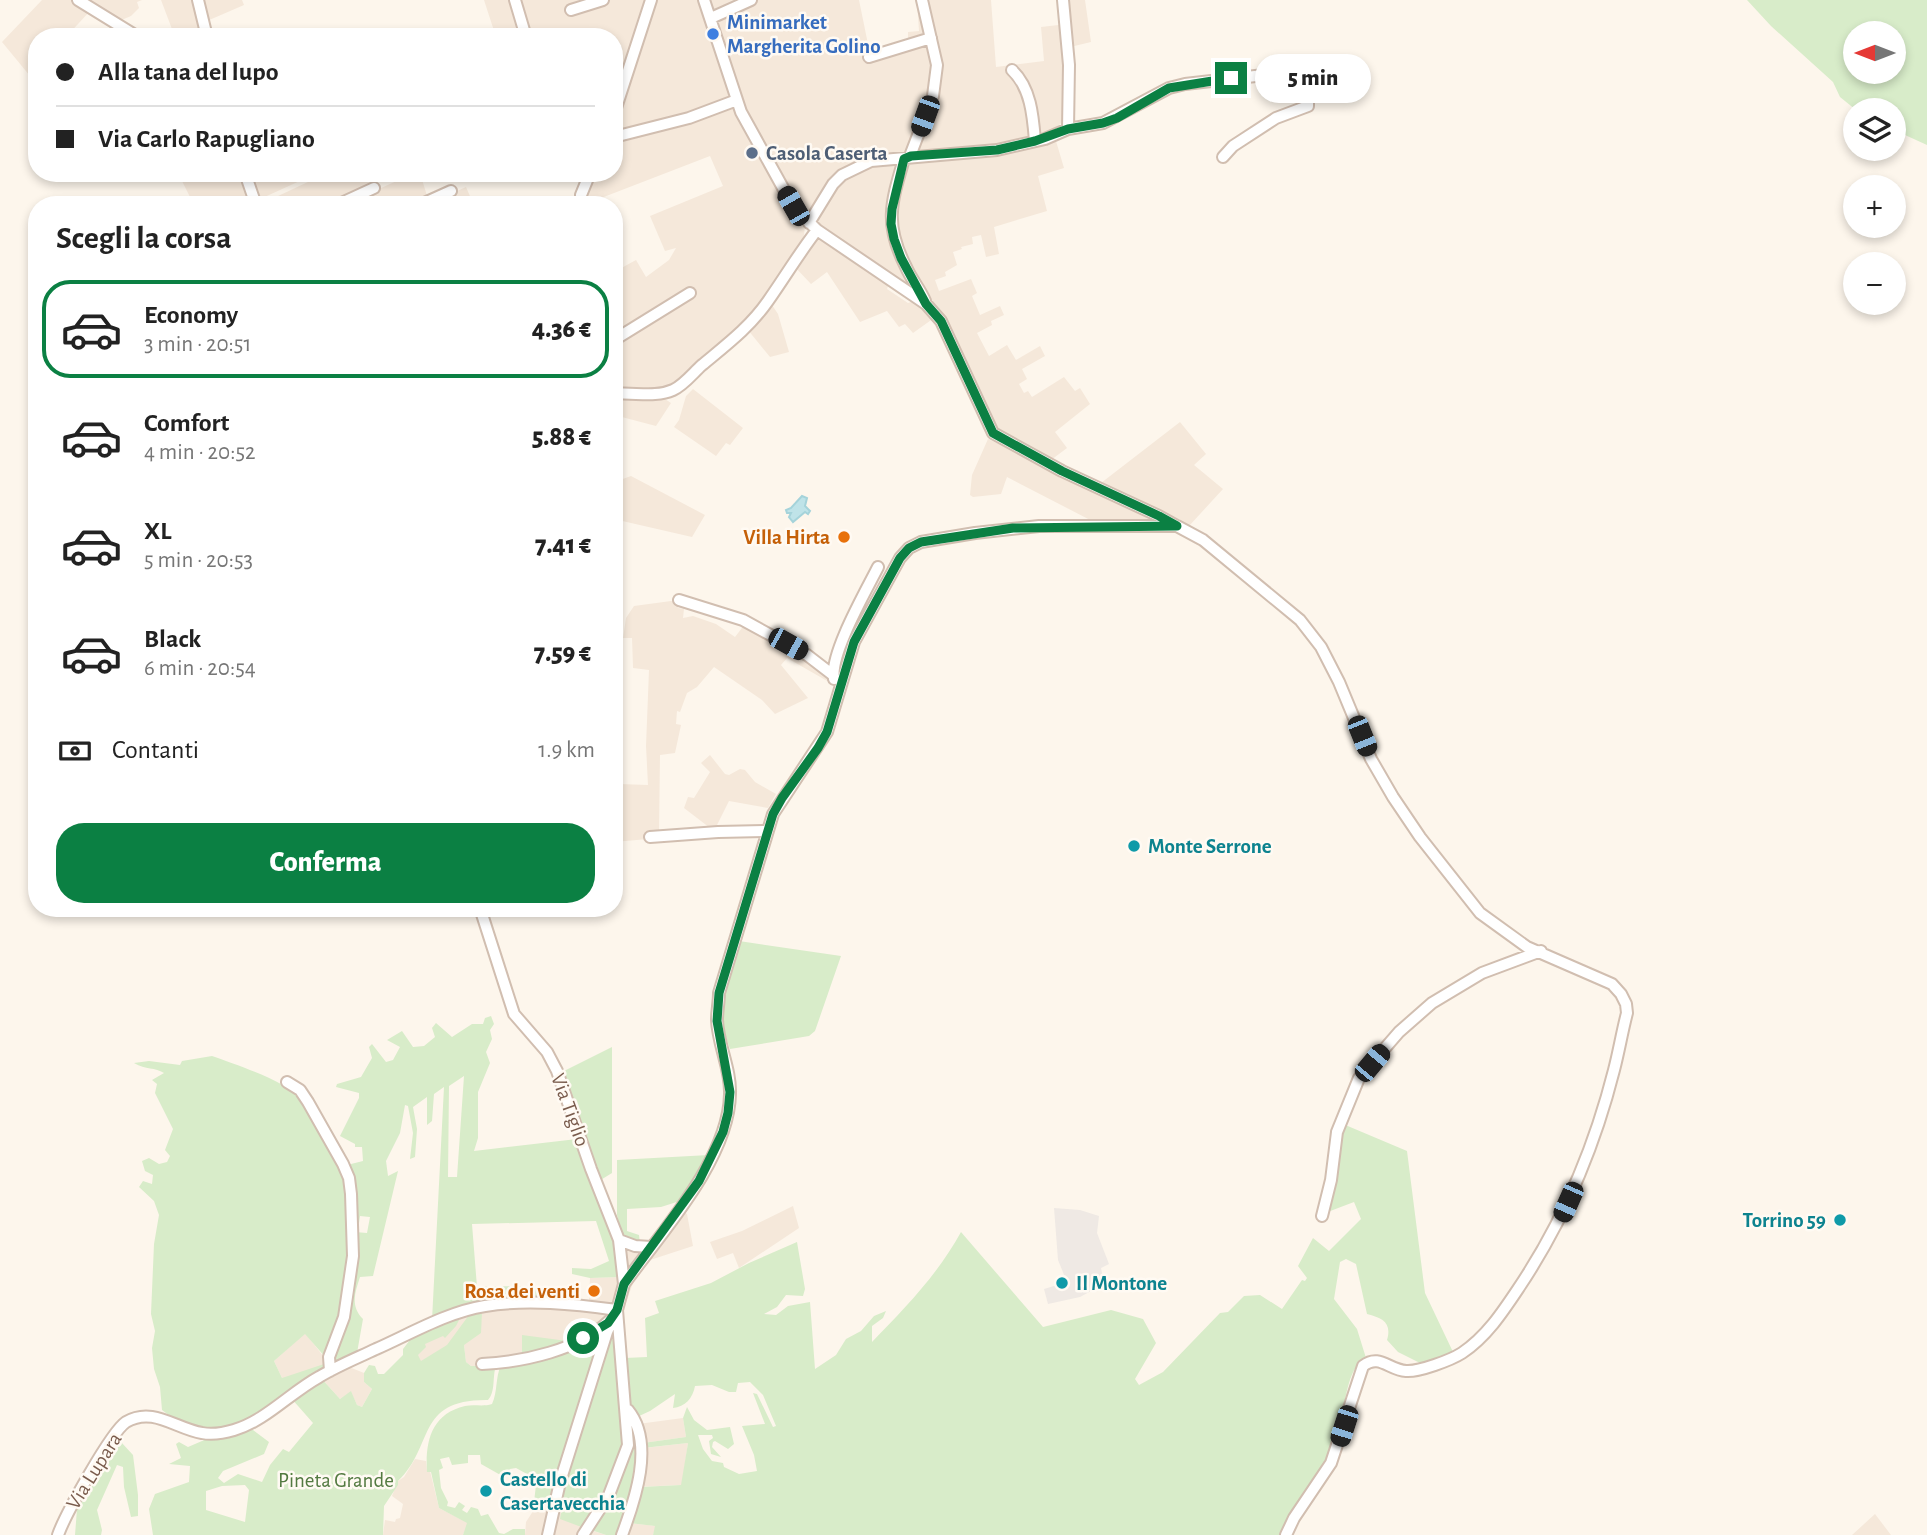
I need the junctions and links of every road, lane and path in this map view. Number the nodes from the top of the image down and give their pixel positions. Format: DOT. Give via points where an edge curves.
graph roads {
  1 [pos="78,0"];
  2 [pos="198,0"];
  3 [pos="515,0"];
  4 [pos="603,0"];
  5 [pos="651,0"];
  6 [pos="704,0"];
  7 [pos="751,0"];
  8 [pos="922,0"];
  9 [pos="1063,0"];
  10 [pos="571,10"];
  11 [pos="711,18"];
  12 [pos="123,28"];
  13 [pos="205,28"];
  14 [pos="523,28"];
  15 [pos="931,38"];
  16 [pos="869,57"];
  17 [pos="1012,70"];
  18 [pos="623,86"];
  19 [pos="737,100"];
  20 [pos="1068,129"];
  21 [pos="623,135"];
  22 [pos="1035,141"];
  23 [pos="1223,157"];
  24 [pos="907,158"];
  25 [pos="373,188"];
  26 [pos="451,191"];
  27 [pos="356,196"];
  28 [pos="440,196"];
  29 [pos="813,226"];
  30 [pos="690,293"];
  31 [pos="926,304"];
  32 [pos="623,334"];
  33 [pos="623,393"];
  34 [pos="1177,526"];
  35 [pos="878,567"];
  36 [pos="679,600"];
  37 [pos="833,675"];
  38 [pos="838,692"];
  39 [pos="767,831"];
  40 [pos="650,837"];
  41 [pos="483,917"];
  42 [pos="1541,951"];
  43 [pos="286,1082"];
  44 [pos="1322,1216"];
  45 [pos="619,1240"];
  46 [pos="651,1247"];
  47 [pos="624,1284"];
  48 [pos="617,1310"];
  49 [pos="482,1364"];
  50 [pos="330,1371"];
  51 [pos="625,1407"];
  52 [pos="58,1535"];
  53 [pos="548,1535"];
  54 [pos="583,1535"];
  55 [pos="622,1535"];
  56 [pos="1286,1535"];
  1 -- 12 [label="street"];
  2 -- 13 [label="street"];
  3 -- 14 [label="street"];
  4 -- 10 [label="street"];
  5 -- 18 [label="street"];
  6 -- 11 [label="street"];
  7 -- 11 [label="street"];
  8 -- 15 [label="street"];
  9 -- 20 [label="street"];
  11 -- 19 [label="street"];
  15 -- 16 [label="street"];
  15 -- 24 [label="street" via="937,65 933,96"];
  17 -- 22 [label="street" via="1027,91"];
  19 -- 21 [label="street"];
  19 -- 29 [label="street" via="793,206"];
  20 -- 22 [label="street"];
  20 -- 23 [label="street" via="1103,123 1169,88 1197,82 1273,74 1308,95 1308,106 1254,131"];
  22 -- 24 [label="street" via="997,150"];
  24 -- 29 [label="street" via="871,161 842,175"];
  24 -- 31 [label="street" via="891,224 901,258"];
  25 -- 27 [label="street"];
  26 -- 28 [label="street"];
  29 -- 31 [label="street"];
  29 -- 33 [label="street" via="767,302 735,339 675,389 657,394"];
  30 -- 32 [label="street"];
  31 -- 34 [label="street" via="941,321 993,433"];
  34 -- 38 [label="street" via="1013,528 921,542 900,558 878,595 854,642"];
  34 -- 42 [label="street" via="1203,540 1300,621 1321,647 1371,759 1420,837 1480,913 1514,940"];
  35 -- 37 [label="street" via="847,630"];
  36 -- 37 [label="street" via="743,620 807,655"];
  37 -- 38 [label="street"];
  38 -- 39 [label="street" via="827,732 782,798"];
  39 -- 40 [label="street"];
  39 -- 46 [label="street" via="719,993 717,1021 730,1092 726,1123 699,1181"];
  41 -- 45 [label="street, Via Tiglio" via="514,1014 557,1071"];
  42 -- 44 [label="street" via="1482,973 1432,1003 1359,1078 1337,1132 1332,1180"];
  42 -- 56 [label="street" via="1612,984 1626,1004 1614,1071 1581,1173 1559,1222 1495,1324 1461,1353 1430,1366 1408,1371 1381,1360 1363,1366 1331,1463"];
  43 -- 50 [label="street" via="308,1102 349,1178 354,1256 344,1317 329,1357"];
  45 -- 46 [label="street"];
  45 -- 47 [label="street, Via Tiglio"];
  46 -- 47 [label="street"];
  47 -- 48 [label="street"];
  48 -- 49 [label="street" via="601,1328 566,1346 527,1360"];
  48 -- 50 [label="street, Via Lupara" via="533,1303 482,1307 437,1322"];
  48 -- 51 [label="street"];
  48 -- 53 [label="street"];
  50 -- 52 [label="street, Via Lupara" via="235,1430 201,1433 147,1416 127,1422 113,1435"];
  51 -- 54 [label="street" via="626,1456 609,1495"];
  51 -- 55 [label="street" via="633,1416 641,1454"];
}
